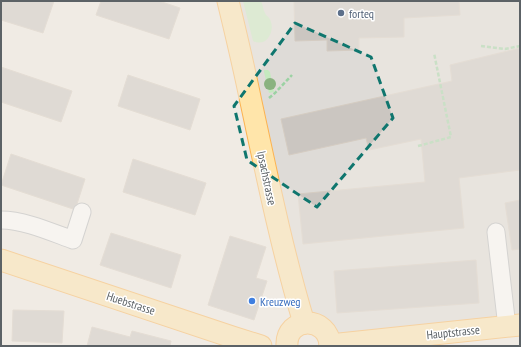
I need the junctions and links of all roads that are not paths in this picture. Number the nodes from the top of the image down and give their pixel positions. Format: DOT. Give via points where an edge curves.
graph roads {
  1 [pos="228,1"];
  2 [pos="82,212"];
  3 [pos="1,220"];
  4 [pos="496,232"];
  5 [pos="1,260"];
  6 [pos="304,323"];
  7 [pos="514,326"];
  8 [pos="231,342"];
  9 [pos="402,342"];
  10 [pos="330,345"];
  11 [pos="261,346"];
  12 [pos="287,346"];
  1 -- 6 [label="main road, Ipsachstrasse" via="274,209"];
  2 -- 3 [label="lane" via="73,240 21,222"];
  4 -- 7 [label="lane"];
  5 -- 8 [label="main road, Huebstrasse"];
  6 -- 10 [label="main road, Hauptstrasse" via="317,324 322,328"];
  6 -- 12 [label="main road" via="292,330 286,342"];
  7 -- 9 [label="main road, Hauptstrasse"];
  8 -- 11 [label="main road, Huebstrasse"];
  9 -- 10 [label="main road, Hauptstrasse"];
}
